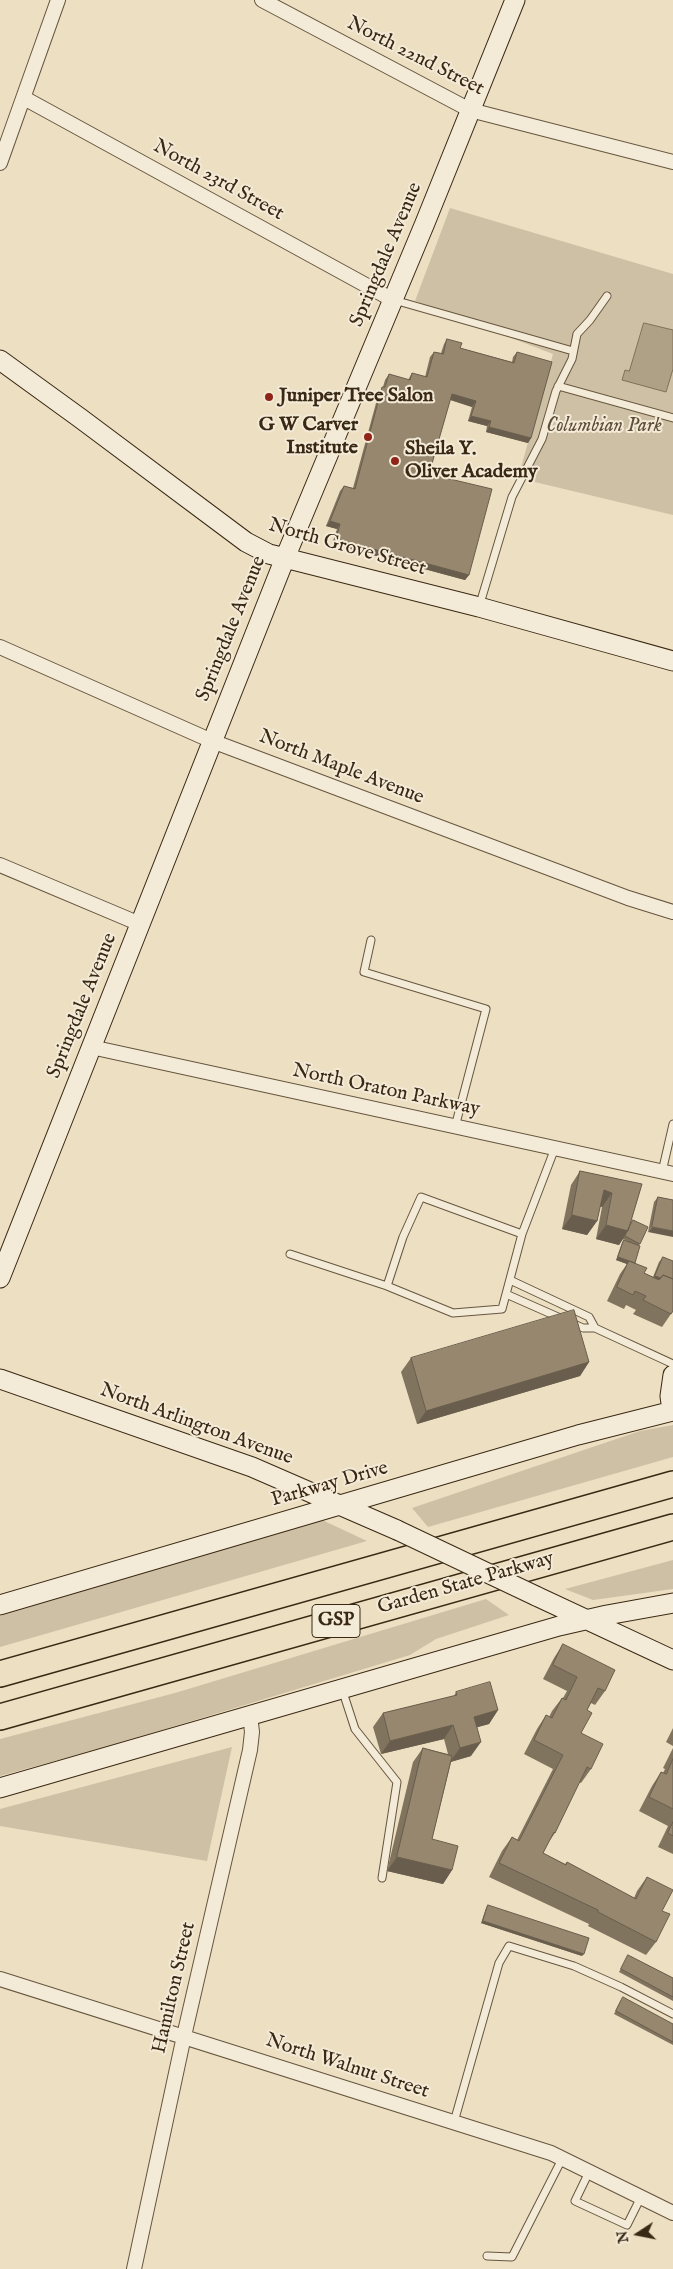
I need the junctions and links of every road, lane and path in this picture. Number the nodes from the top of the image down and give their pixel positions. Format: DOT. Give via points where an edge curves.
graph roads {
  1 [pos="58,0"];
  2 [pos="262,0"];
  3 [pos="515,0"];
  4 [pos="24,98"];
  5 [pos="470,110"];
  6 [pos="673,162"];
  7 [pos="0,163"];
  8 [pos="607,296"];
  9 [pos="393,300"];
  10 [pos="573,352"];
  11 [pos="0,360"];
  12 [pos="558,386"];
  13 [pos="673,418"];
  14 [pos="284,558"];
  15 [pos="479,608"];
  16 [pos="0,647"];
  17 [pos="673,661"];
  18 [pos="212,740"];
  19 [pos="0,865"];
  20 [pos="673,912"];
  21 [pos="140,924"];
  22 [pos="372,940"];
  23 [pos="91,1047"];
  24 [pos="673,1124"];
  25 [pos="455,1127"];
  26 [pos="555,1148"];
  27 [pos="667,1173"];
  28 [pos="522,1234"];
  29 [pos="290,1254"];
  30 [pos="0,1278"];
  31 [pos="510,1280"];
  32 [pos="387,1286"];
  33 [pos="506,1294"];
  34 [pos="595,1328"];
  35 [pos="673,1364"];
  36 [pos="673,1375"];
  37 [pos="0,1379"];
  38 [pos="672,1411"];
  39 [pos="673,1484"];
  40 [pos="342,1505"];
  41 [pos="673,1527"];
  42 [pos="673,1603"];
  43 [pos="0,1605"];
  44 [pos="588,1619"];
  45 [pos="673,1660"];
  46 [pos="0,1674"];
  47 [pos="342,1689"];
  48 [pos="250,1715"];
  49 [pos="0,1717"];
  50 [pos="0,1788"];
  51 [pos="382,1878"];
  52 [pos="0,1979"];
  53 [pos="673,2014"];
  54 [pos="184,2036"];
  55 [pos="454,2122"];
  56 [pos="562,2159"];
  57 [pos="589,2172"];
  58 [pos="641,2197"];
  59 [pos="673,2212"];
  60 [pos="487,2256"];
  61 [pos="134,2269"];
  1 -- 4 [label="street"];
  2 -- 5 [label="street, North 22nd Street"];
  3 -- 5 [label="street, Springdale Avenue"];
  4 -- 7 [label="street"];
  4 -- 9 [label="street, North 23rd Street"];
  5 -- 6 [label="street, North 22nd Street"];
  5 -- 9 [label="street, Springdale Avenue"];
  8 -- 10 [label="lane" via="577,334"];
  9 -- 10 [label="lane"];
  9 -- 14 [label="street, Springdale Avenue"];
  10 -- 12 [label="lane"];
  11 -- 14 [label="street, North Grove Street" via="246,542"];
  12 -- 13 [label="lane"];
  12 -- 15 [label="lane" via="542,439 512,497"];
  14 -- 15 [label="street, North Grove Street"];
  14 -- 18 [label="street, Springdale Avenue"];
  15 -- 17 [label="street, North Grove Street"];
  16 -- 18 [label="street, North Maple Avenue"];
  18 -- 20 [label="street, North Maple Avenue"];
  18 -- 21 [label="street, Springdale Avenue"];
  19 -- 21 [label="street"];
  21 -- 23 [label="street, Springdale Avenue"];
  22 -- 25 [label="lane" via="364,972 486,1008"];
  23 -- 25 [label="street, North Oraton Parkway"];
  23 -- 30 [label="street, Springdale Avenue"];
  24 -- 27 [label="lane"];
  25 -- 26 [label="street, North Oraton Parkway"];
  26 -- 27 [label="street, North Oraton Parkway"];
  26 -- 28 [label="lane"];
  28 -- 31 [label="lane"];
  28 -- 32 [label="lane" via="421,1197 403,1237"];
  29 -- 32 [label="lane"];
  31 -- 33 [label="lane"];
  31 -- 34 [label="lane" via="589,1317"];
  32 -- 33 [label="lane" via="453,1313 502,1309"];
  33 -- 34 [label="lane" via="583,1328"];
  34 -- 35 [label="lane"];
  36 -- 38 [label="street"];
  37 -- 40 [label="street, North Arlington Avenue" via="252,1466"];
  38 -- 40 [label="street, Parkway Drive" via="588,1432"];
  39 -- 46 [label="highway, Garden State Parkway / GSP"];
  40 -- 43 [label="street, Parkway Drive"];
  40 -- 44 [label="street, North Arlington Avenue, bridge"];
  41 -- 49 [label="highway, Garden State Parkway / GSP"];
  42 -- 44 [label="street"];
  44 -- 45 [label="street, North Arlington Avenue"];
  44 -- 47 [label="street"];
  47 -- 48 [label="street"];
  47 -- 51 [label="lane" via="355,1730 397,1782"];
  48 -- 50 [label="street"];
  48 -- 54 [label="street, Hamilton Street" via="250,1750"];
  52 -- 54 [label="street, North Walnut Street"];
  53 -- 55 [label="lane" via="574,1966 509,1946 499,1963"];
  54 -- 55 [label="street, North Walnut Street"];
  54 -- 61 [label="street, Hamilton Street"];
  55 -- 56 [label="street, North Walnut Street"];
  56 -- 57 [label="street, North Walnut Street"];
  56 -- 60 [label="lane" via="512,2256"];
  57 -- 58 [label="street, North Walnut Street"];
  57 -- 58 [label="lane" via="575,2202 627,2225"];
  58 -- 59 [label="street, North Walnut Street"];
}
